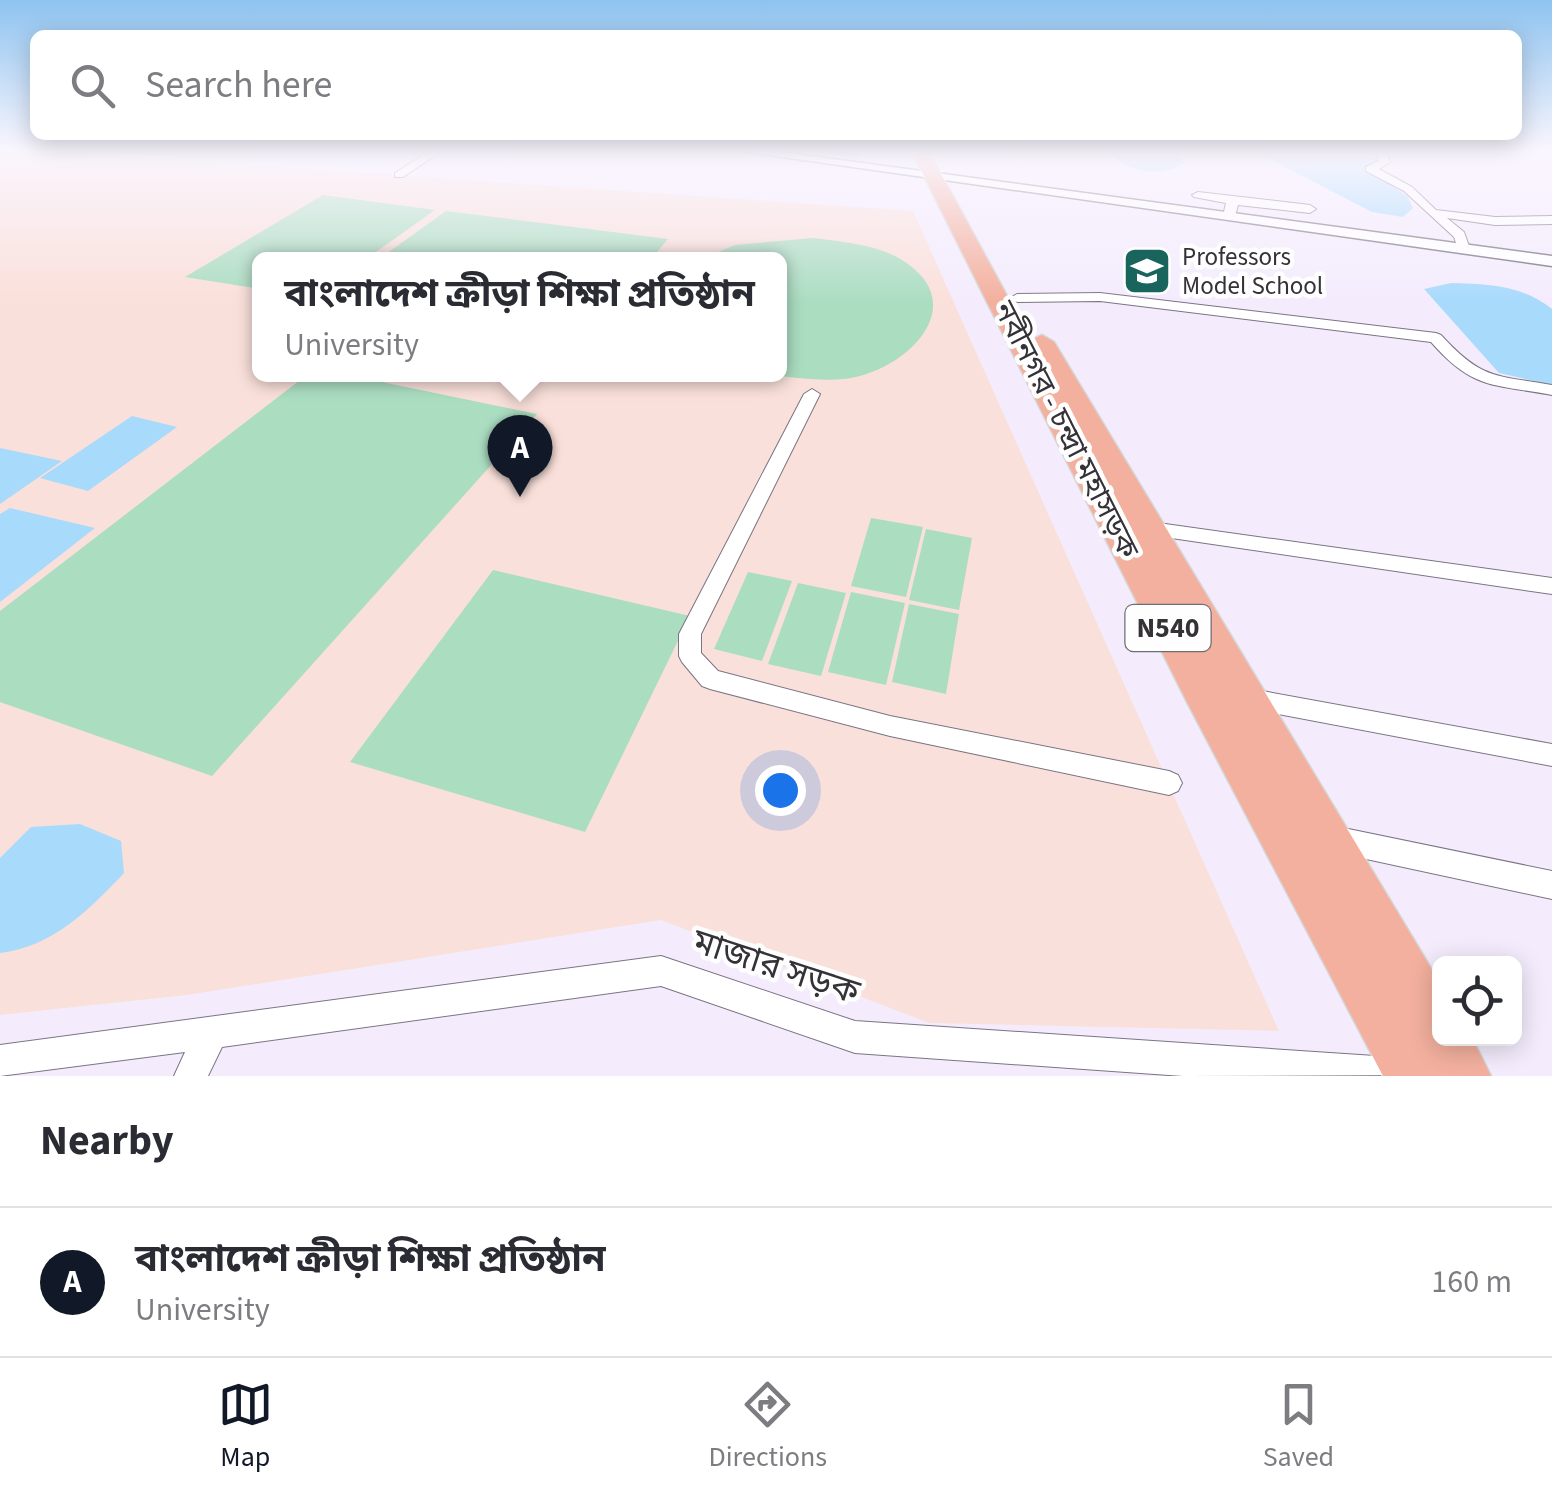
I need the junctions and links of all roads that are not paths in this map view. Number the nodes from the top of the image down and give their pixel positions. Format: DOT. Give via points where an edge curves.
graph roads {
  1 [pos="954,202"];
  2 [pos="958,202"];
  3 [pos="1193,202"];
  4 [pos="1216,202"];
  5 [pos="1420,202"];
  6 [pos="1231,208"];
  7 [pos="1310,210"];
  8 [pos="1432,214"];
  9 [pos="1552,220"];
  10 [pos="1464,249"];
  11 [pos="1552,261"];
  12 [pos="1017,298"];
  13 [pos="1552,390"];
  14 [pos="812,394"];
  15 [pos="1151,529"];
  16 [pos="1552,586"];
  17 [pos="1244,698"];
  18 [pos="1552,755"];
  19 [pos="1168,783"];
  20 [pos="1328,837"];
  21 [pos="1552,885"];
  22 [pos="1432,1020"];
  23 [pos="212,1032"];
  24 [pos="1447,1046"];
  25 [pos="0,1061"];
  26 [pos="191,1076"];
  27 [pos="1412,1076"];
  28 [pos="1464,1076"];
  1 -- 27 [label="highway, নবীনগর - চন্দ্রা মহাসড়ক / N540" via="1202,691"];
  2 -- 12 [label="highway, নবীনগর - চন্দ্রা মহাসড়ক / N540"];
  3 -- 6 [label="street"];
  4 -- 6 [label="street"];
  5 -- 8 [label="street"];
  6 -- 7 [label="street"];
  6 -- 10 [label="street"];
  8 -- 9 [label="street"];
  8 -- 10 [label="street" via="1460,235"];
  10 -- 11 [label="street"];
  12 -- 13 [label="street" via="1100,297 1436,338 1480,377"];
  12 -- 15 [label="highway, নবীনগর - চন্দ্রা মহাসড়ক / N540"];
  14 -- 19 [label="street" via="690,634 690,656 710,679 890,726"];
  15 -- 16 [label="street"];
  15 -- 17 [label="highway, নবীনগর - চন্দ্রা মহাসড়ক / N540"];
  17 -- 18 [label="street"];
  17 -- 20 [label="highway, নবীনগর - চন্দ্রা মহাসড়ক / N540"];
  20 -- 21 [label="street"];
  20 -- 22 [label="highway, নবীনগর - চন্দ্রা মহাসড়ক / N540"];
  23 -- 25 [label="street, মাজার সড়ক"];
  23 -- 26 [label="street"];
  23 -- 27 [label="street, মাজার সড়ক" via="661,971 855,1037"];
  24 -- 28 [label="highway, নবীনগর - চন্দ্রা মহাসড়ক / N540"];
}
